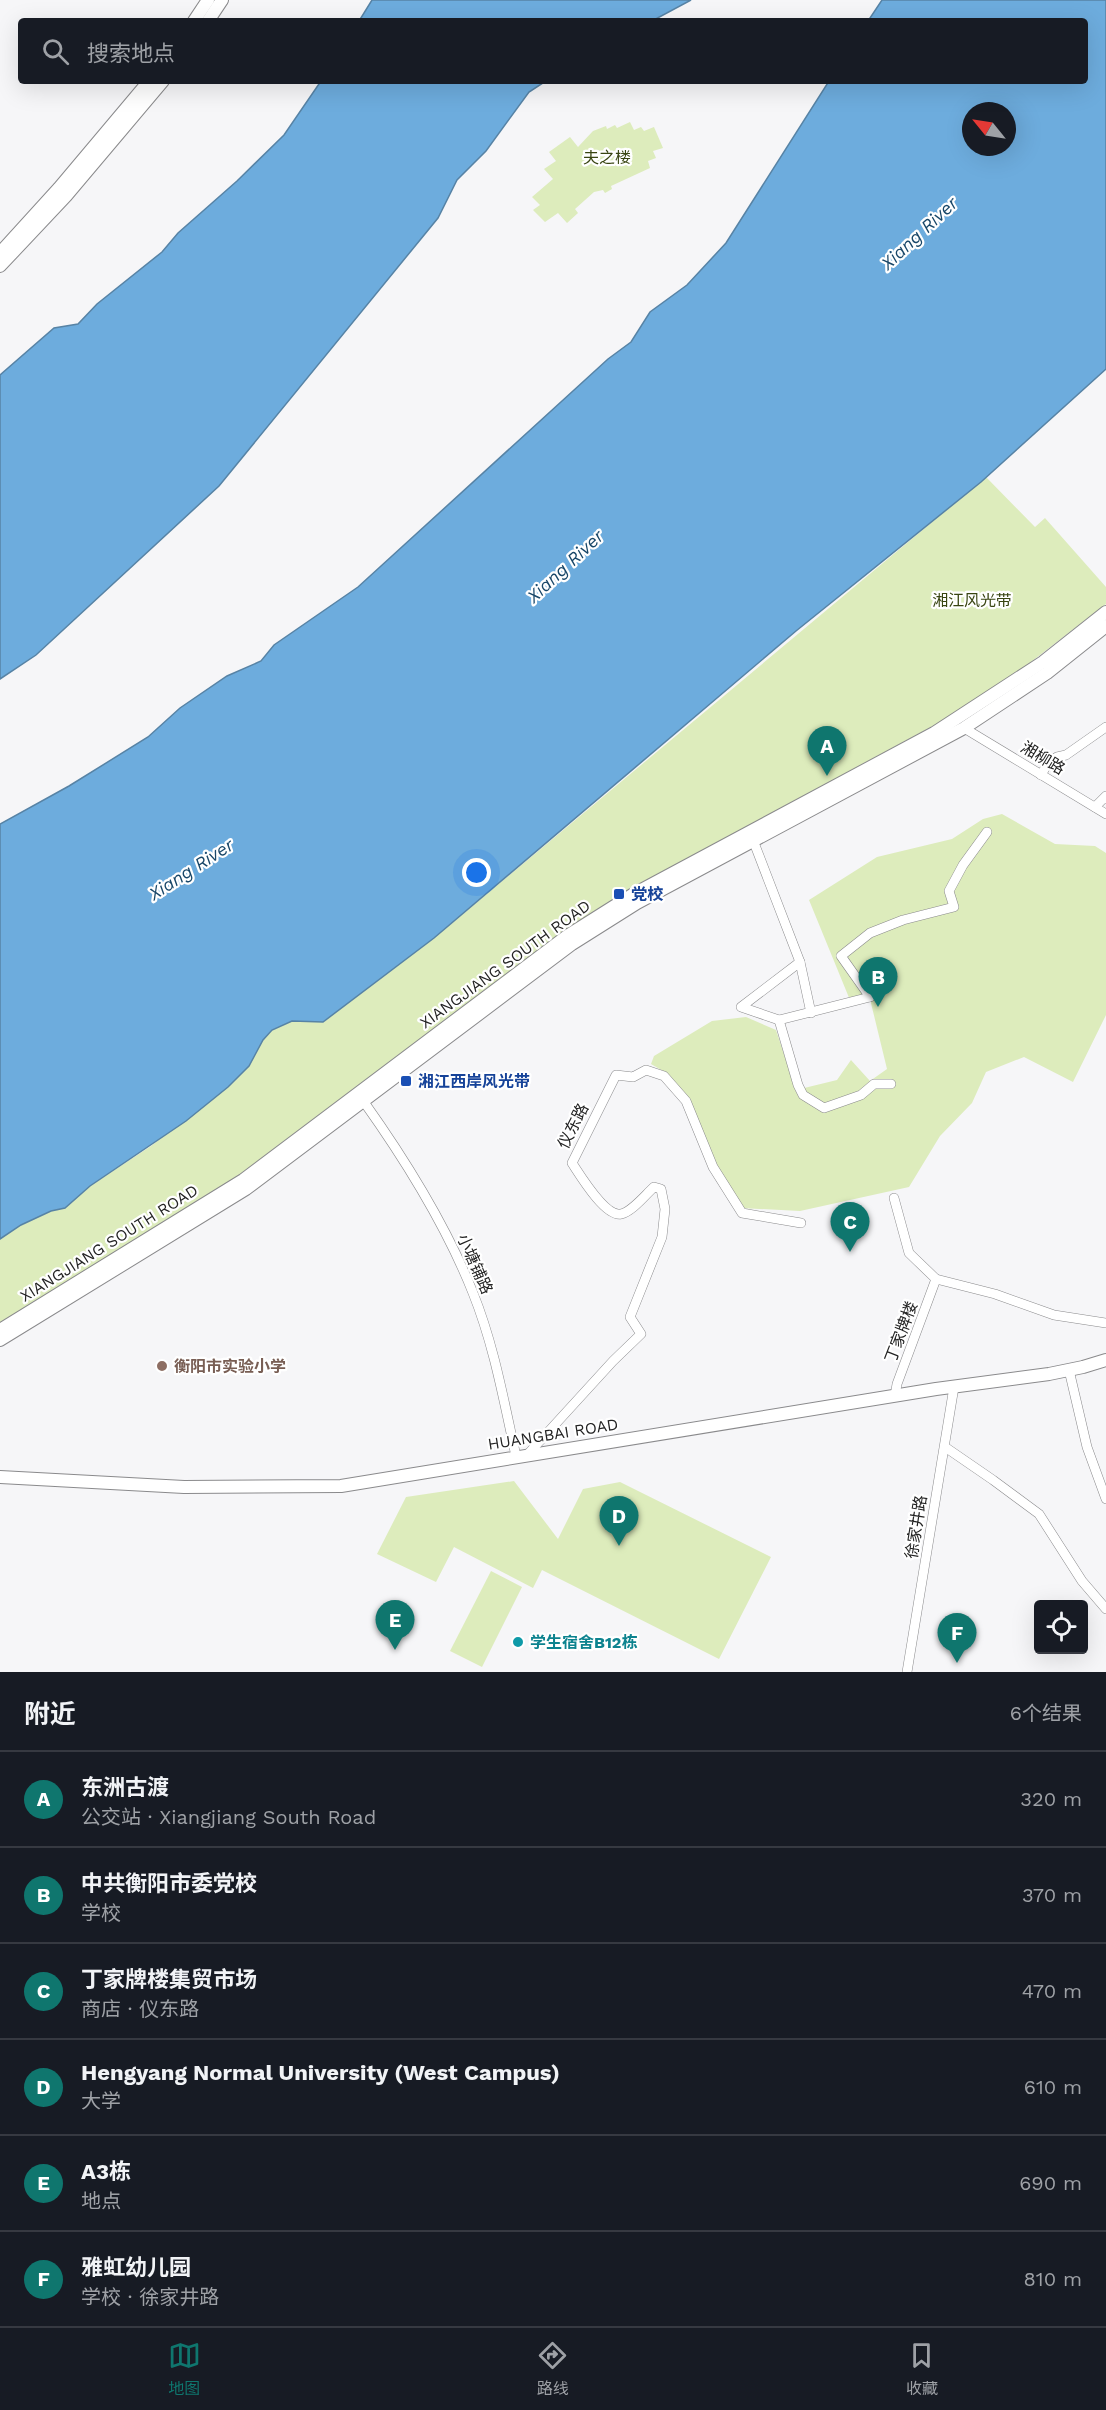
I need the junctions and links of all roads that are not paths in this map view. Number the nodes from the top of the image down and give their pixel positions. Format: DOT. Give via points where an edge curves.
graph roads {
  1 [pos="208,0"];
  2 [pos="222,0"];
  3 [pos="196,18"];
  4 [pos="210,18"];
  5 [pos="146,84"];
  6 [pos="161,84"];
  7 [pos="1,248"];
  8 [pos="0,266"];
  9 [pos="1106,612"];
  10 [pos="1106,626"];
  11 [pos="1106,727"];
  12 [pos="964,728"];
  13 [pos="1041,775"];
  14 [pos="1106,796"];
  15 [pos="1102,809"];
  16 [pos="987,832"];
  17 [pos="753,840"];
  18 [pos="800,962"];
  19 [pos="811,1013"];
  20 [pos="779,1020"];
  21 [pos="891,1084"];
  22 [pos="364,1102"];
  23 [pos="894,1198"];
  24 [pos="801,1223"];
  25 [pos="936,1279"];
  26 [pos="1106,1323"];
  27 [pos="0,1330"];
  28 [pos="0,1340"];
  29 [pos="1106,1360"];
  30 [pos="1069,1370"];
  31 [pos="954,1387"];
  32 [pos="895,1395"];
  33 [pos="945,1447"];
  34 [pos="522,1455"];
  35 [pos="0,1477"];
  36 [pos="1106,1499"];
  37 [pos="1106,1609"];
  38 [pos="907,1672"];
  1 -- 3 [label="main road"];
  2 -- 4 [label="main road"];
  5 -- 7 [label="main road" via="59,188"];
  6 -- 8 [label="main road"];
  9 -- 27 [label="main road, XIANGJIANG SOUTH ROAD" via="1043,662 944,727 632,895 567,936 243,1180"];
  10 -- 12 [label="main road, XIANGJIANG SOUTH ROAD" via="1047,673"];
  11 -- 13 [label="street" via="1048,763"];
  12 -- 13 [label="street, 湘柳路"];
  12 -- 17 [label="main road, XIANGJIANG SOUTH ROAD"];
  13 -- 15 [label="street, 湘柳路"];
  14 -- 15 [label="street"];
  16 -- 19 [label="street" via="949,891 954,907 870,933 841,956 870,997"];
  17 -- 18 [label="street"];
  17 -- 22 [label="main road, XIANGJIANG SOUTH ROAD" via="637,903 572,944"];
  18 -- 19 [label="street"];
  18 -- 20 [label="street" via="741,1007"];
  19 -- 20 [label="street"];
  20 -- 21 [label="street" via="803,1095 824,1108 861,1095 874,1084"];
  22 -- 28 [label="main road, XIANGJIANG SOUTH ROAD" via="246,1190"];
  22 -- 34 [label="street, 小塘铺路" via="450,1241 474,1294"];
  23 -- 25 [label="street" via="909,1253"];
  24 -- 34 [label="street, 仪东路" via="742,1212 713,1167 686,1101 664,1076 646,1070 633,1077 616,1075 572,1163 603,1207 612,1213 621,1214 629,1209 654,1186 661,1189 665,1209 662,1237 630,1317 641,1334"];
  25 -- 26 [label="street" via="1054,1315"];
  25 -- 32 [label="street, 丁家牌楼"];
  29 -- 30 [label="main road, HUANGBAI ROAD"];
  30 -- 31 [label="main road, HUANGBAI ROAD"];
  30 -- 36 [label="street" via="1087,1447"];
  31 -- 32 [label="main road, HUANGBAI ROAD"];
  31 -- 33 [label="street, 徐家井路"];
  32 -- 34 [label="main road, HUANGBAI ROAD"];
  33 -- 37 [label="street" via="1039,1514 1082,1581"];
  33 -- 38 [label="street, 徐家井路"];
  34 -- 35 [label="main road, HUANGBAI ROAD" via="341,1486 184,1488"];
}
